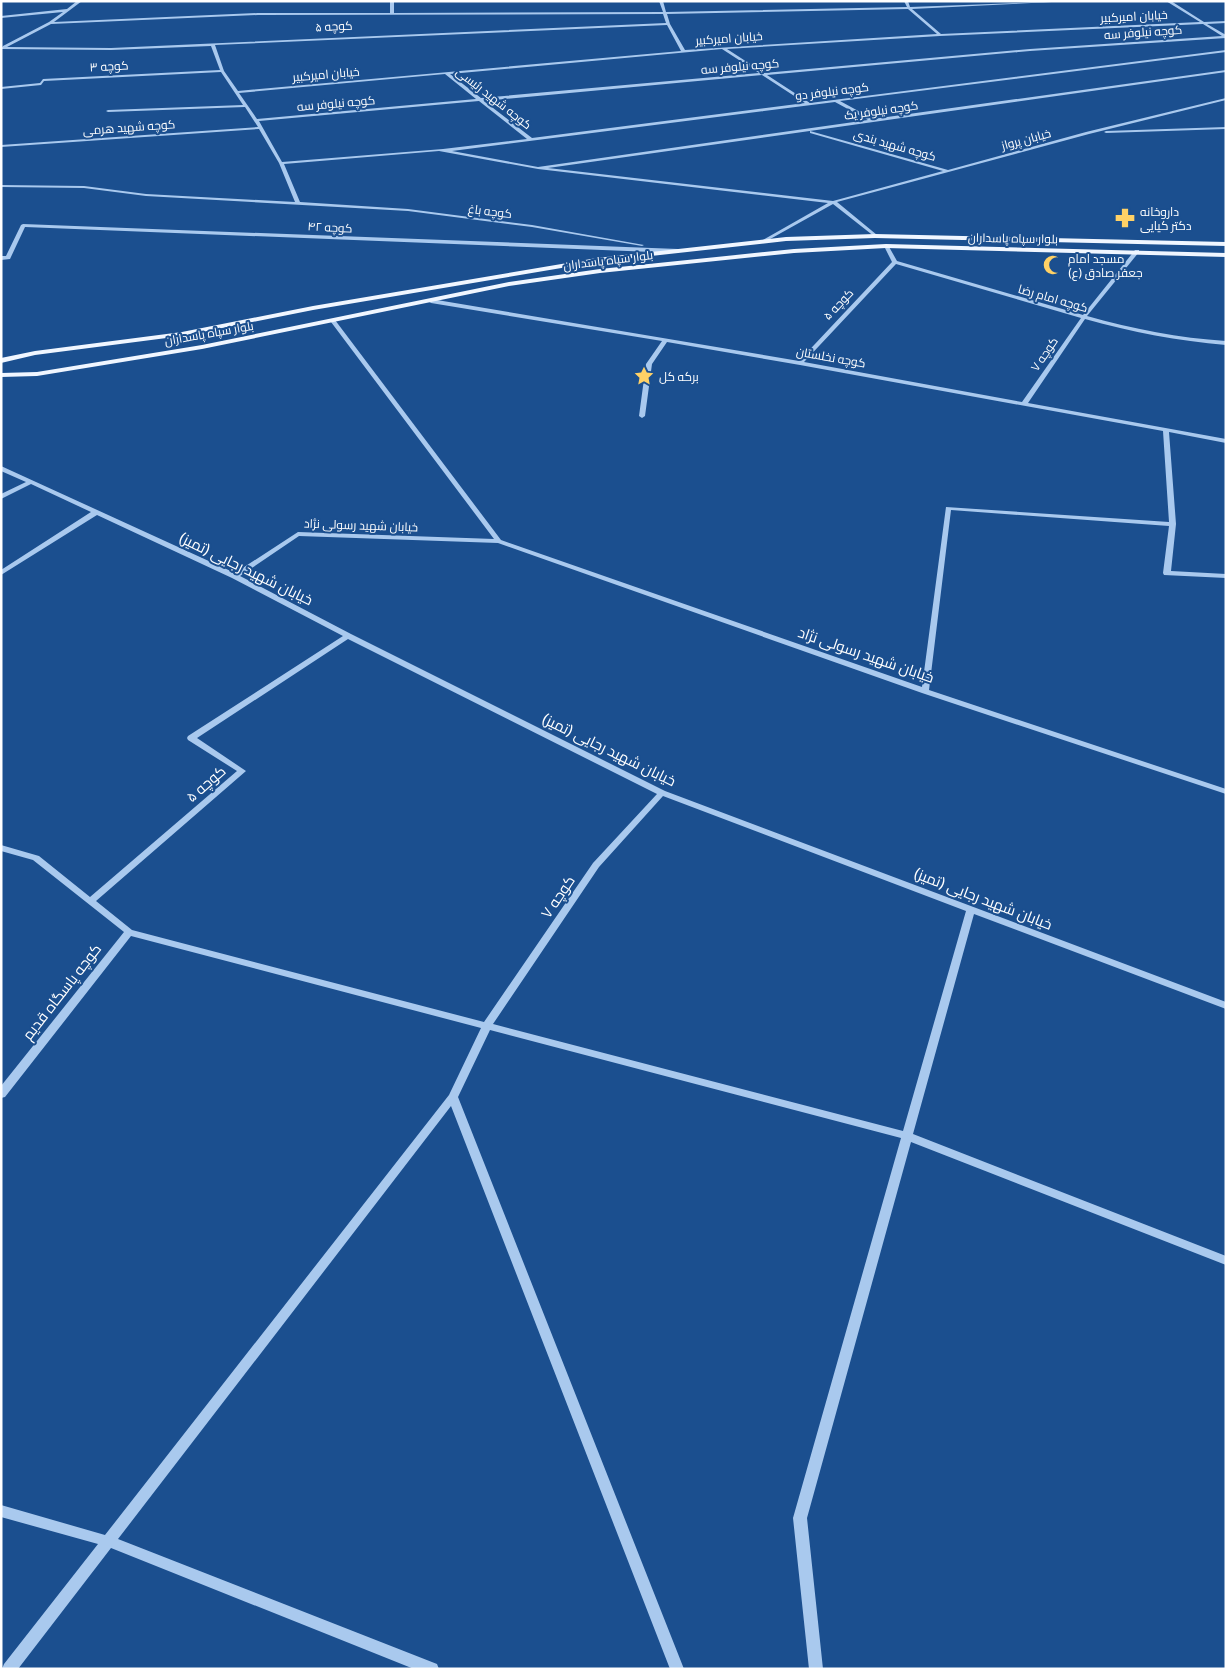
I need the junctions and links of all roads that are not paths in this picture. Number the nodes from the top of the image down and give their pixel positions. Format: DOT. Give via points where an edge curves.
graph roads {
  1 [pos="80,1"];
  2 [pos="392,1"];
  3 [pos="661,1"];
  4 [pos="906,1"];
  5 [pos="1070,1"];
  6 [pos="1168,1"];
  7 [pos="909,8"];
  8 [pos="71,10"];
  9 [pos="392,13"];
  10 [pos="665,13"];
  11 [pos="1,17"];
  12 [pos="1226,22"];
  13 [pos="50,23"];
  14 [pos="1205,23"];
  15 [pos="668,24"];
  16 [pos="940,35"];
  17 [pos="1226,37"];
  18 [pos="213,45"];
  19 [pos="2,48"];
  20 [pos="723,48"];
  21 [pos="683,51"];
  22 [pos="1226,51"];
  23 [pos="222,71"];
  24 [pos="446,72"];
  25 [pos="1226,72"];
  26 [pos="765,74"];
  27 [pos="1,88"];
  28 [pos="236,92"];
  29 [pos="482,100"];
  30 [pos="836,100"];
  31 [pos="1226,100"];
  32 [pos="810,104"];
  33 [pos="245,106"];
  34 [pos="108,111"];
  35 [pos="256,120"];
  36 [pos="873,121"];
  37 [pos="259,128"];
  38 [pos="1226,128"];
  39 [pos="807,130"];
  40 [pos="1088,133"];
  41 [pos="530,139"];
  42 [pos="1,146"];
  43 [pos="441,151"];
  44 [pos="281,163"];
  45 [pos="538,168"];
  46 [pos="948,171"];
  47 [pos="1,186"];
  48 [pos="833,202"];
  49 [pos="298,204"];
  50 [pos="875,236"];
  51 [pos="763,242"];
  52 [pos="1226,244"];
  53 [pos="886,246"];
  54 [pos="678,251"];
  55 [pos="1137,251"];
  56 [pos="1226,254"];
  57 [pos="1,258"];
  58 [pos="895,262"];
  59 [pos="431,301"];
  60 [pos="1084,317"];
  61 [pos="333,321"];
  62 [pos="665,341"];
  63 [pos="1226,343"];
  64 [pos="1,361"];
  65 [pos="800,363"];
  66 [pos="1,375"];
  67 [pos="1024,404"];
  68 [pos="642,416"];
  69 [pos="1166,430"];
  70 [pos="1226,441"];
  71 [pos="1,468"];
  72 [pos="30,482"];
  73 [pos="1,497"];
  74 [pos="96,512"];
  75 [pos="1173,524"];
  76 [pos="499,541"];
  77 [pos="1,573"];
  78 [pos="235,576"];
  79 [pos="1226,576"];
  80 [pos="348,636"];
  81 [pos="925,691"];
  82 [pos="1226,792"];
  83 [pos="662,793"];
  84 [pos="1,848"];
  85 [pos="91,902"];
  86 [pos="971,909"];
  87 [pos="129,932"];
  88 [pos="1226,1006"];
  89 [pos="487,1026"];
  90 [pos="1,1094"];
  91 [pos="453,1097"];
  92 [pos="907,1136"];
  93 [pos="1226,1261"];
  94 [pos="1,1512"];
  95 [pos="107,1541"];
  96 [pos="9,1669"];
  97 [pos="432,1669"];
  98 [pos="677,1669"];
  99 [pos="816,1669"];
  1 -- 8 [label="street"];
  2 -- 9 [label="street"];
  3 -- 10 [label="street"];
  4 -- 7 [label="street"];
  5 -- 7 [label="street"];
  6 -- 14 [label="street"];
  7 -- 10 [label="street"];
  7 -- 16 [label="street"];
  8 -- 11 [label="street"];
  8 -- 13 [label="street"];
  9 -- 10 [label="street"];
  9 -- 13 [label="street" via="258,14"];
  10 -- 15 [label="street"];
  12 -- 14 [label="street, خیابان امیرکبیر"];
  13 -- 19 [label="street"];
  14 -- 16 [label="street, خیابان امیرکبیر"];
  14 -- 17 [label="street"];
  15 -- 18 [label="street, کوچه ۵"];
  15 -- 21 [label="street"];
  16 -- 20 [label="street, خیابان امیرکبیر"];
  17 -- 26 [label="street, کوچه نیلوفر سه" via="1030,50"];
  18 -- 19 [label="street, کوچه ۵" via="111,49"];
  18 -- 23 [label="street"];
  20 -- 21 [label="street, خیابان امیرکبیر"];
  20 -- 26 [label="street"];
  21 -- 24 [label="street, خیابان امیرکبیر"];
  22 -- 30 [label="street, کوچه نیلوفر دو"];
  23 -- 27 [label="street, کوچه ۳" via="42,80 41,84"];
  23 -- 28 [label="street"];
  24 -- 28 [label="street, خیابان امیرکبیر"];
  24 -- 29 [label="street, کوچه شهید رئیسی"];
  25 -- 36 [label="street, کوچه نیلوفر یک"];
  26 -- 29 [label="street, کوچه نیلوفر سه"];
  26 -- 32 [label="street"];
  28 -- 33 [label="street"];
  29 -- 35 [label="street, کوچه نیلوفر سه"];
  29 -- 41 [label="street, کوچه شهید رئیسی"];
  30 -- 32 [label="street, کوچه نیلوفر دو"];
  30 -- 36 [label="street"];
  31 -- 40 [label="street, خیابان پرواز"];
  32 -- 41 [label="street, کوچه نیلوفر دو"];
  33 -- 34 [label="street"];
  33 -- 35 [label="street"];
  35 -- 37 [label="street"];
  36 -- 39 [label="street, کوچه نیلوفر یک"];
  37 -- 42 [label="street, کوچه شهید هرمی"];
  37 -- 44 [label="street"];
  38 -- 40 [label="street"];
  39 -- 45 [label="street, کوچه نیلوفر یک"];
  39 -- 46 [label="street, کوچه شهید بندی"];
  40 -- 46 [label="street, خیابان پرواز"];
  41 -- 43 [label="street, کوچه نیلوفر دو"];
  43 -- 44 [label="street"];
  43 -- 45 [label="street"];
  44 -- 49 [label="street"];
  45 -- 48 [label="street"];
  46 -- 48 [label="street, خیابان پرواز"];
  47 -- 49 [label="street, کوچه باغ" via="84,186 146,195"];
  48 -- 50 [label="street"];
  48 -- 51 [label="street"];
  49 -- 54 [label="street, کوچه باغ" via="408,210 532,226"];
  50 -- 51 [label="main road, بلوار سپاه پاسداران"];
  50 -- 52 [label="main road, بلوار سپاه پاسداران"];
  51 -- 54 [label="main road, بلوار سپاه پاسداران"];
  53 -- 55 [label="main road, بلوار سپاه پاسداران"];
  53 -- 58 [label="street"];
  53 -- 59 [label="main road, بلوار سپاه پاسداران" via="794,251 600,271 509,284"];
  54 -- 57 [label="street, کوچه ۴۲" via="23,225 8,258"];
  54 -- 64 [label="main road, بلوار سپاه پاسداران" via="597,260 322,306 182,334 35,353"];
  55 -- 56 [label="main road, بلوار سپاه پاسداران"];
  55 -- 60 [label="street"];
  58 -- 60 [label="street, کوچه امام رضا"];
  58 -- 65 [label="street, کوچه ۵"];
  59 -- 61 [label="main road, بلوار سپاه پاسداران"];
  59 -- 62 [label="street, کوچه نخلستان"];
  60 -- 63 [label="street, کوچه امام رضا" via="1140,333 1194,342"];
  60 -- 67 [label="street, کوچه ۷"];
  61 -- 66 [label="main road, بلوار سپاه پاسداران" via="202,347 37,374"];
  61 -- 76 [label="street"];
  62 -- 65 [label="street, کوچه نخلستان"];
  62 -- 68 [label="street" via="649,364"];
  65 -- 67 [label="street, کوچه نخلستان"];
  67 -- 69 [label="street, کوچه نخلستان"];
  69 -- 70 [label="street, کوچه نخلستان"];
  69 -- 75 [label="street"];
  71 -- 72 [label="street, خیابان شهید رجایی (تمیز)"];
  72 -- 73 [label="street"];
  72 -- 74 [label="street, خیابان شهید رجایی (تمیز)"];
  74 -- 77 [label="street"];
  74 -- 78 [label="street, خیابان شهید رجایی (تمیز)"];
  75 -- 79 [label="street" via="1167,573"];
  75 -- 81 [label="street" via="948,508"];
  76 -- 78 [label="street, خیابان شهید رسولی نژاد" via="298,534"];
  76 -- 81 [label="street, خیابان شهید رسولی نژاد"];
  78 -- 80 [label="street, خیابان شهید رجایی (تمیز)"];
  80 -- 83 [label="street, خیابان شهید رجایی (تمیز)"];
  80 -- 85 [label="street, کوچه ۵" via="191,738 242,770"];
  81 -- 82 [label="street, خیابان شهید رسولی نژاد"];
  83 -- 86 [label="street, خیابان شهید رجایی (تمیز)"];
  83 -- 89 [label="street, کوچه ۷" via="596,865"];
  84 -- 85 [label="street" via="36,858"];
  85 -- 87 [label="street"];
  86 -- 88 [label="street, خیابان شهید رجایی (تمیز)"];
  86 -- 92 [label="street"];
  87 -- 89 [label="street"];
  87 -- 90 [label="street, کوچه پاسگاه قدیم"];
  89 -- 91 [label="street"];
  89 -- 92 [label="street"];
  91 -- 95 [label="street"];
  91 -- 98 [label="street"];
  92 -- 93 [label="street"];
  92 -- 99 [label="street" via="800,1518"];
  94 -- 95 [label="street"];
  95 -- 96 [label="street"];
  95 -- 97 [label="street"];
}
